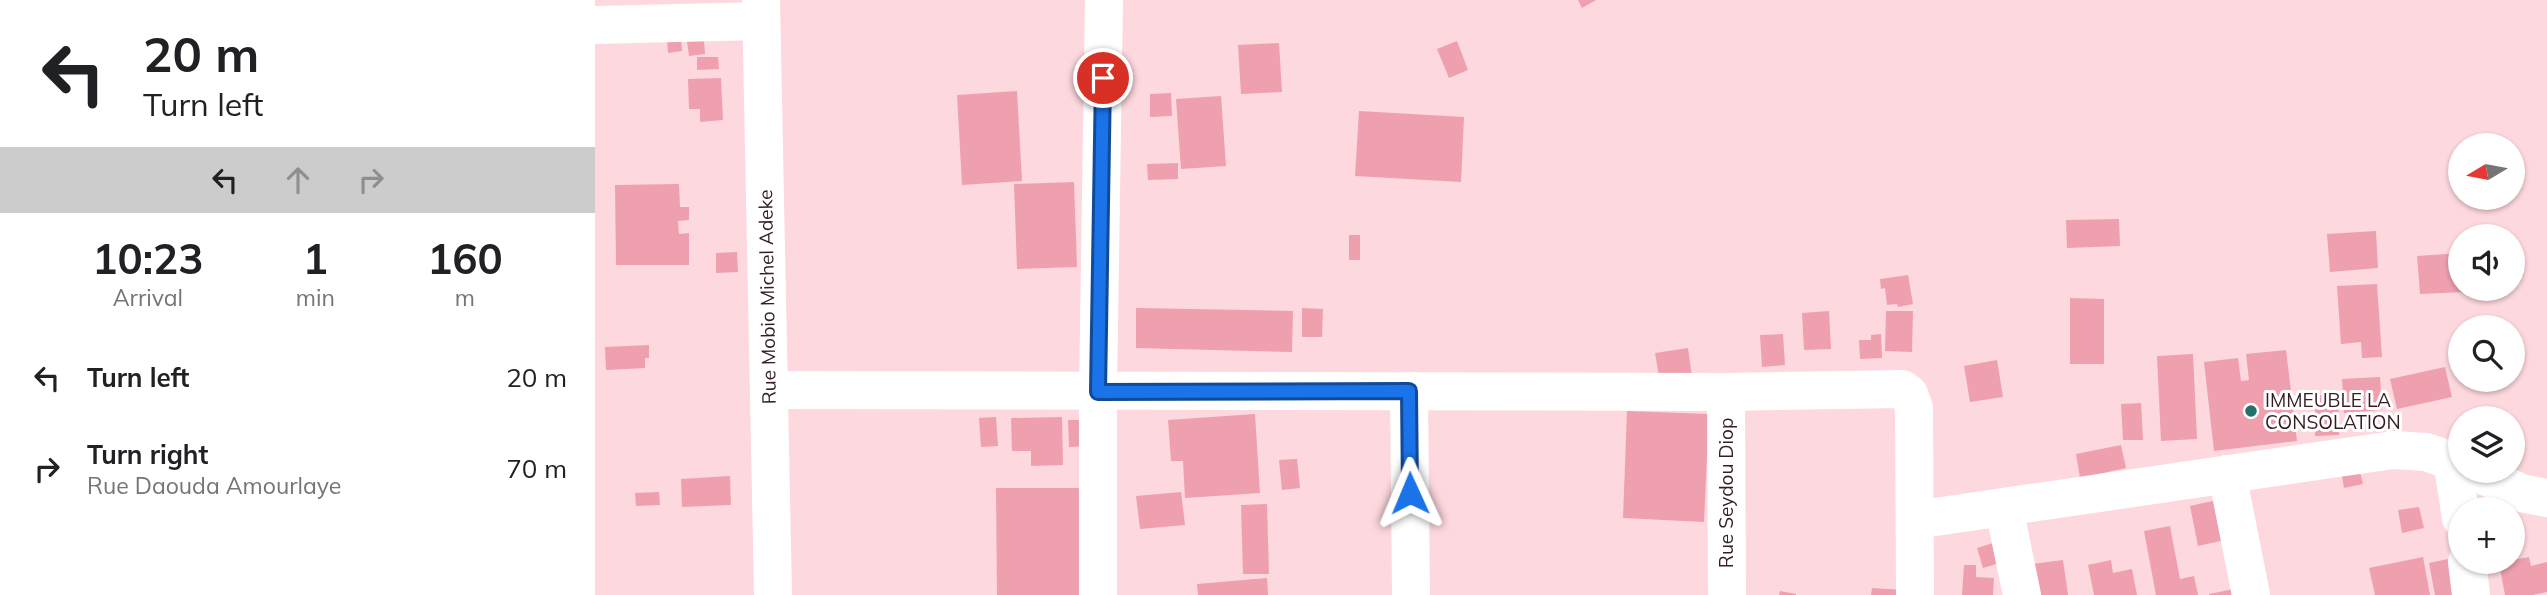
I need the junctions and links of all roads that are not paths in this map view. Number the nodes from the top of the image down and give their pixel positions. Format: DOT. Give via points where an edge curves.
graph roads {
  1 [pos="1104,0"];
  2 [pos="761,11"];
  3 [pos="595,25"];
  4 [pos="769,390"];
  5 [pos="1409,391"];
  6 [pos="1098,392"];
  7 [pos="1725,392"];
  8 [pos="2448,460"];
  9 [pos="2227,474"];
  10 [pos="2499,483"];
  11 [pos="2547,498"];
  12 [pos="2004,508"];
  13 [pos="1915,520"];
  14 [pos="2468,574"];
  15 [pos="773,595"];
  16 [pos="1098,595"];
  17 [pos="1411,595"];
  18 [pos="1727,595"];
  19 [pos="1915,595"];
  20 [pos="2022,595"];
  21 [pos="2251,595"];
  22 [pos="2471,595"];
  1 -- 6 [label="street"];
  2 -- 3 [label="street"];
  2 -- 4 [label="street, Rue Mobio Michel Adeke"];
  4 -- 6 [label="street"];
  4 -- 15 [label="street, Rue Mobio Michel Adeke"];
  5 -- 6 [label="street"];
  5 -- 7 [label="street"];
  5 -- 17 [label="street"];
  6 -- 16 [label="street"];
  7 -- 13 [label="street" via="1902,388 1914,408"];
  7 -- 18 [label="street, Rue Seydou Diop"];
  8 -- 9 [label="street" via="2426,452 2393,450"];
  9 -- 12 [label="street"];
  9 -- 21 [label="street"];
  10 -- 11 [label="street" via="2521,494"];
  12 -- 13 [label="street"];
  12 -- 20 [label="street"];
  13 -- 19 [label="street"];
  14 -- 22 [label="street"];
}
